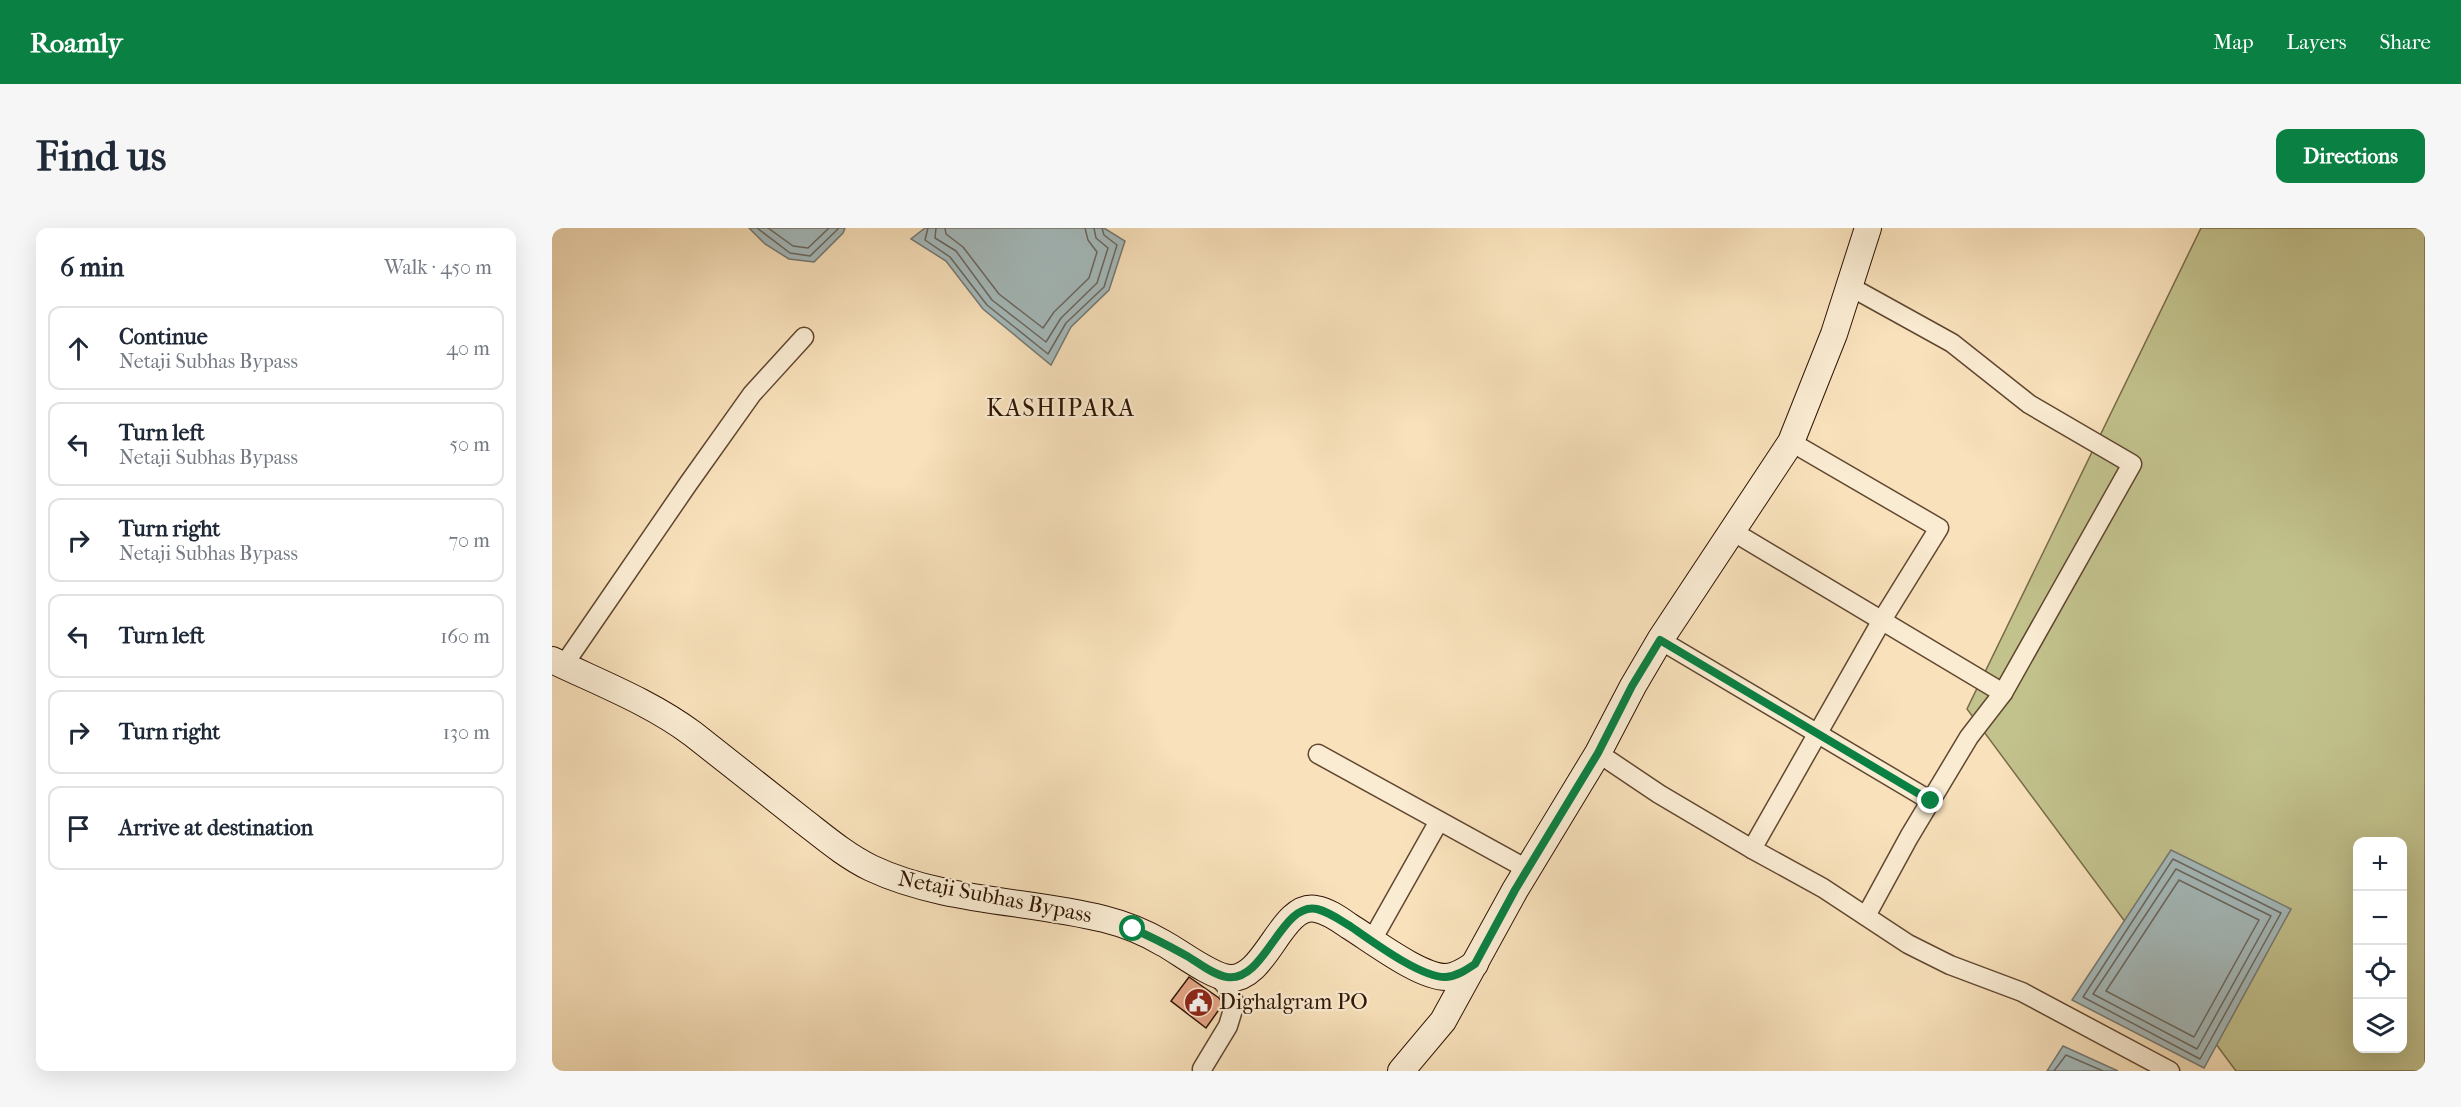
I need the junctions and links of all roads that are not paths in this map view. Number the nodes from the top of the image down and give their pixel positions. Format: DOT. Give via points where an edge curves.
graph roads {
  1 [pos="1868,228"];
  2 [pos="1849,286"];
  3 [pos="804,337"];
  4 [pos="1791,442"];
  5 [pos="1732,531"];
  6 [pos="1882,620"];
  7 [pos="1660,640"];
  8 [pos="558,663"];
  9 [pos="2003,693"];
  10 [pos="1819,733"];
  11 [pos="1598,753"];
  12 [pos="1318,754"];
  13 [pos="1931,801"];
  14 [pos="1439,821"];
  15 [pos="1752,849"];
  16 [pos="1527,869"];
  17 [pos="1866,916"];
  18 [pos="1372,940"];
  19 [pos="1475,964"];
  20 [pos="1214,973"];
  21 [pos="1425,973"];
  22 [pos="1443,1021"];
  23 [pos="1202,1069"];
  24 [pos="1401,1071"];
  25 [pos="2170,1071"];
  1 -- 2 [label="street"];
  2 -- 4 [label="street"];
  2 -- 9 [label="street" via="1952,343 2029,404 2132,464"];
  3 -- 8 [label="street" via="752,394"];
  4 -- 5 [label="street"];
  4 -- 6 [label="street" via="1940,528"];
  5 -- 6 [label="street"];
  5 -- 7 [label="street"];
  6 -- 9 [label="street"];
  6 -- 10 [label="street"];
  7 -- 10 [label="street"];
  7 -- 11 [label="street"];
  8 -- 20 [label="street, Netaji Subhas Bypass" via="672,720 868,867 926,887 1105,919 1160,941"];
  9 -- 13 [label="street" via="1969,737"];
  10 -- 13 [label="street"];
  10 -- 15 [label="street"];
  11 -- 15 [label="street"];
  11 -- 16 [label="street"];
  12 -- 14 [label="street"];
  13 -- 17 [label="street"];
  14 -- 16 [label="street"];
  14 -- 18 [label="street"];
  15 -- 17 [label="street"];
  16 -- 19 [label="street"];
  17 -- 25 [label="street" via="1950,966 2022,992"];
  18 -- 20 [label="street, Netaji Subhas Bypass" via="1334,916 1307,909 1268,947 1255,967 1228,978"];
  18 -- 21 [label="street, Netaji Subhas Bypass"];
  19 -- 21 [label="street, Netaji Subhas Bypass" via="1448,977"];
  19 -- 22 [label="street"];
  20 -- 23 [label="street" via="1235,1003 1228,1026"];
  21 -- 22 [label="street" via="1441,1000"];
  22 -- 24 [label="street"];
}
